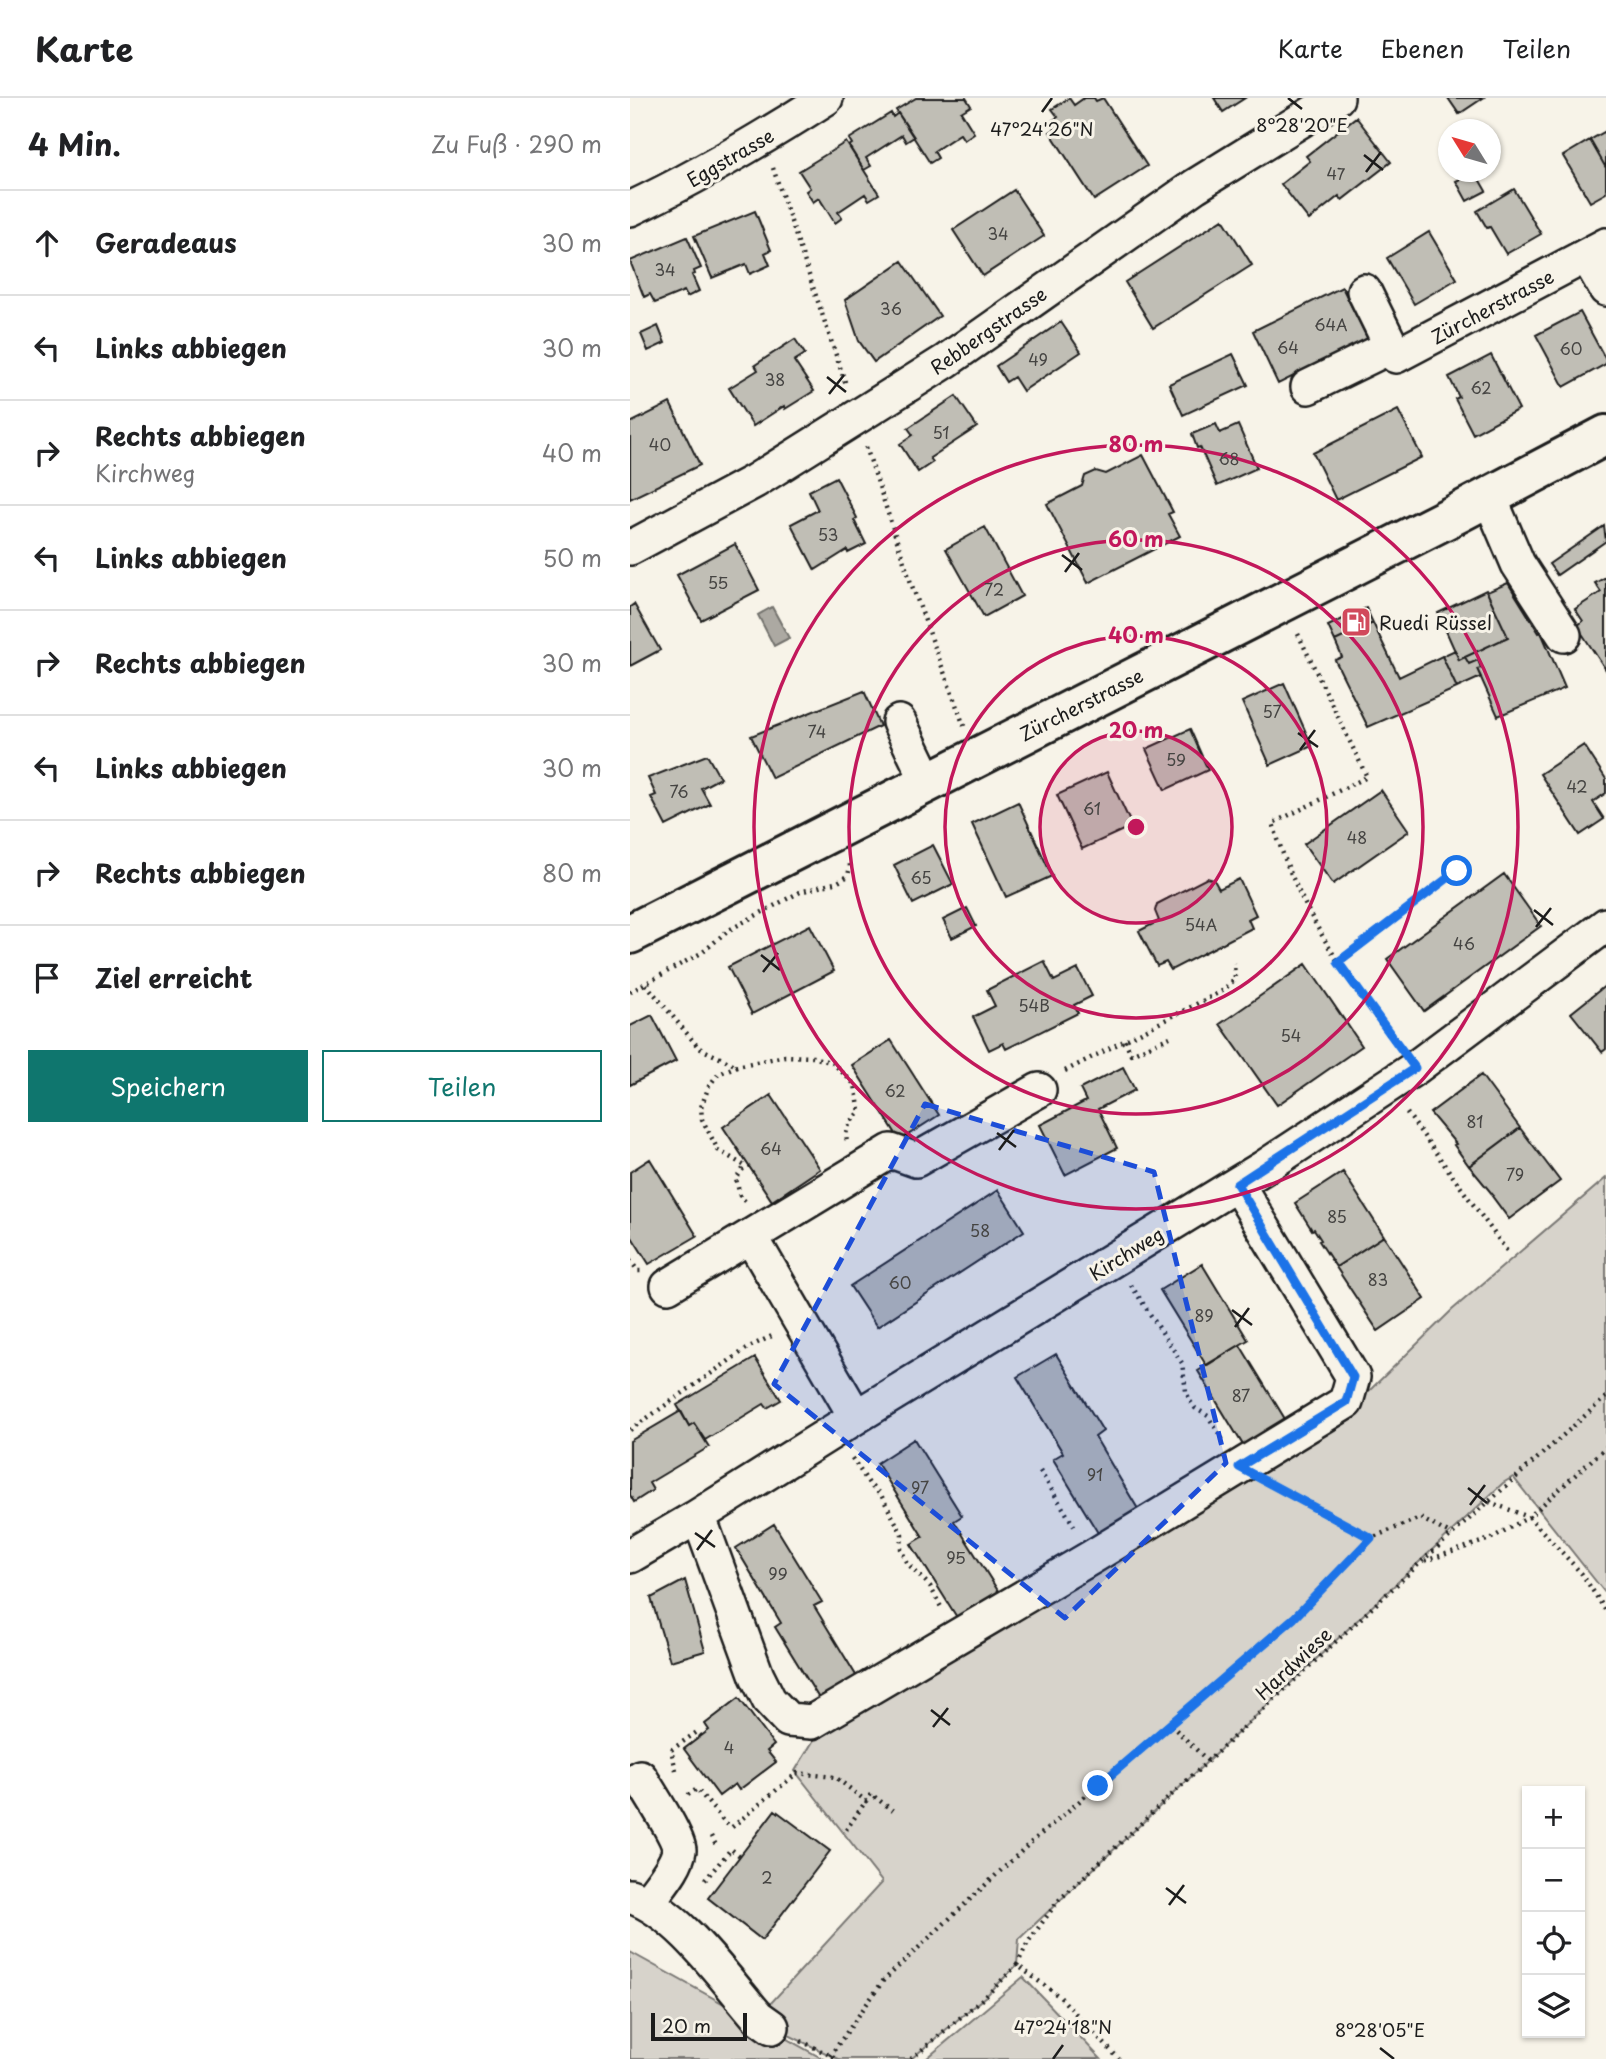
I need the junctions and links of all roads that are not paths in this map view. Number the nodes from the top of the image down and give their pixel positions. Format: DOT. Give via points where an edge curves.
graph roads {
  1 [pos="826,98"];
  2 [pos="1337,98"];
  3 [pos="630,209"];
  4 [pos="1596,250"];
  5 [pos="1606,289"];
  6 [pos="1364,291"];
  7 [pos="1394,351"];
  8 [pos="1308,387"];
  9 [pos="1606,435"];
  10 [pos="1489,496"];
  11 [pos="630,548"];
  12 [pos="1564,635"];
  13 [pos="900,722"];
  14 [pos="928,782"];
  15 [pos="1606,925"];
  16 [pos="630,934"];
  17 [pos="1039,1090"];
  18 [pos="1237,1184"];
  19 [pos="751,1237"];
  20 [pos="668,1286"];
  21 [pos="856,1417"];
  22 [pos="695,1518"];
  23 [pos="630,1556"];
  24 [pos="640,1777"];
  25 [pos="639,1899"];
  26 [pos="772,2027"];
  1 -- 3 [label="street, Eggstrasse" via="760,141"];
  2 -- 11 [label="street, Rebbergstrasse" via="1195,186 859,426"];
  4 -- 5 [label="street, Zürcherstrasse"];
  4 -- 7 [label="street, Zürcherstrasse"];
  6 -- 7 [label="street"];
  7 -- 8 [label="street, Zürcherstrasse"];
  9 -- 10 [label="main road, Zürcherstrasse"];
  10 -- 12 [label="street" via="1518,564"];
  10 -- 14 [label="main road, Zürcherstrasse"];
  13 -- 14 [label="street"];
  14 -- 16 [label="main road, Zürcherstrasse"];
  15 -- 18 [label="street, Kirchweg" via="1415,1068"];
  17 -- 19 [label="street" via="916,1160 891,1151"];
  18 -- 21 [label="street, Kirchweg"];
  18 -- 22 [label="street" via="1353,1377 1346,1402 812,1722 788,1720 769,1700"];
  19 -- 20 [label="street"];
  19 -- 21 [label="street"];
  21 -- 22 [label="street, Kirchweg"];
  22 -- 23 [label="street, Kirchweg"];
  24 -- 25 [label="street" via="679,1849 673,1865"];
  25 -- 26 [label="street" via="672,1919"];
}
